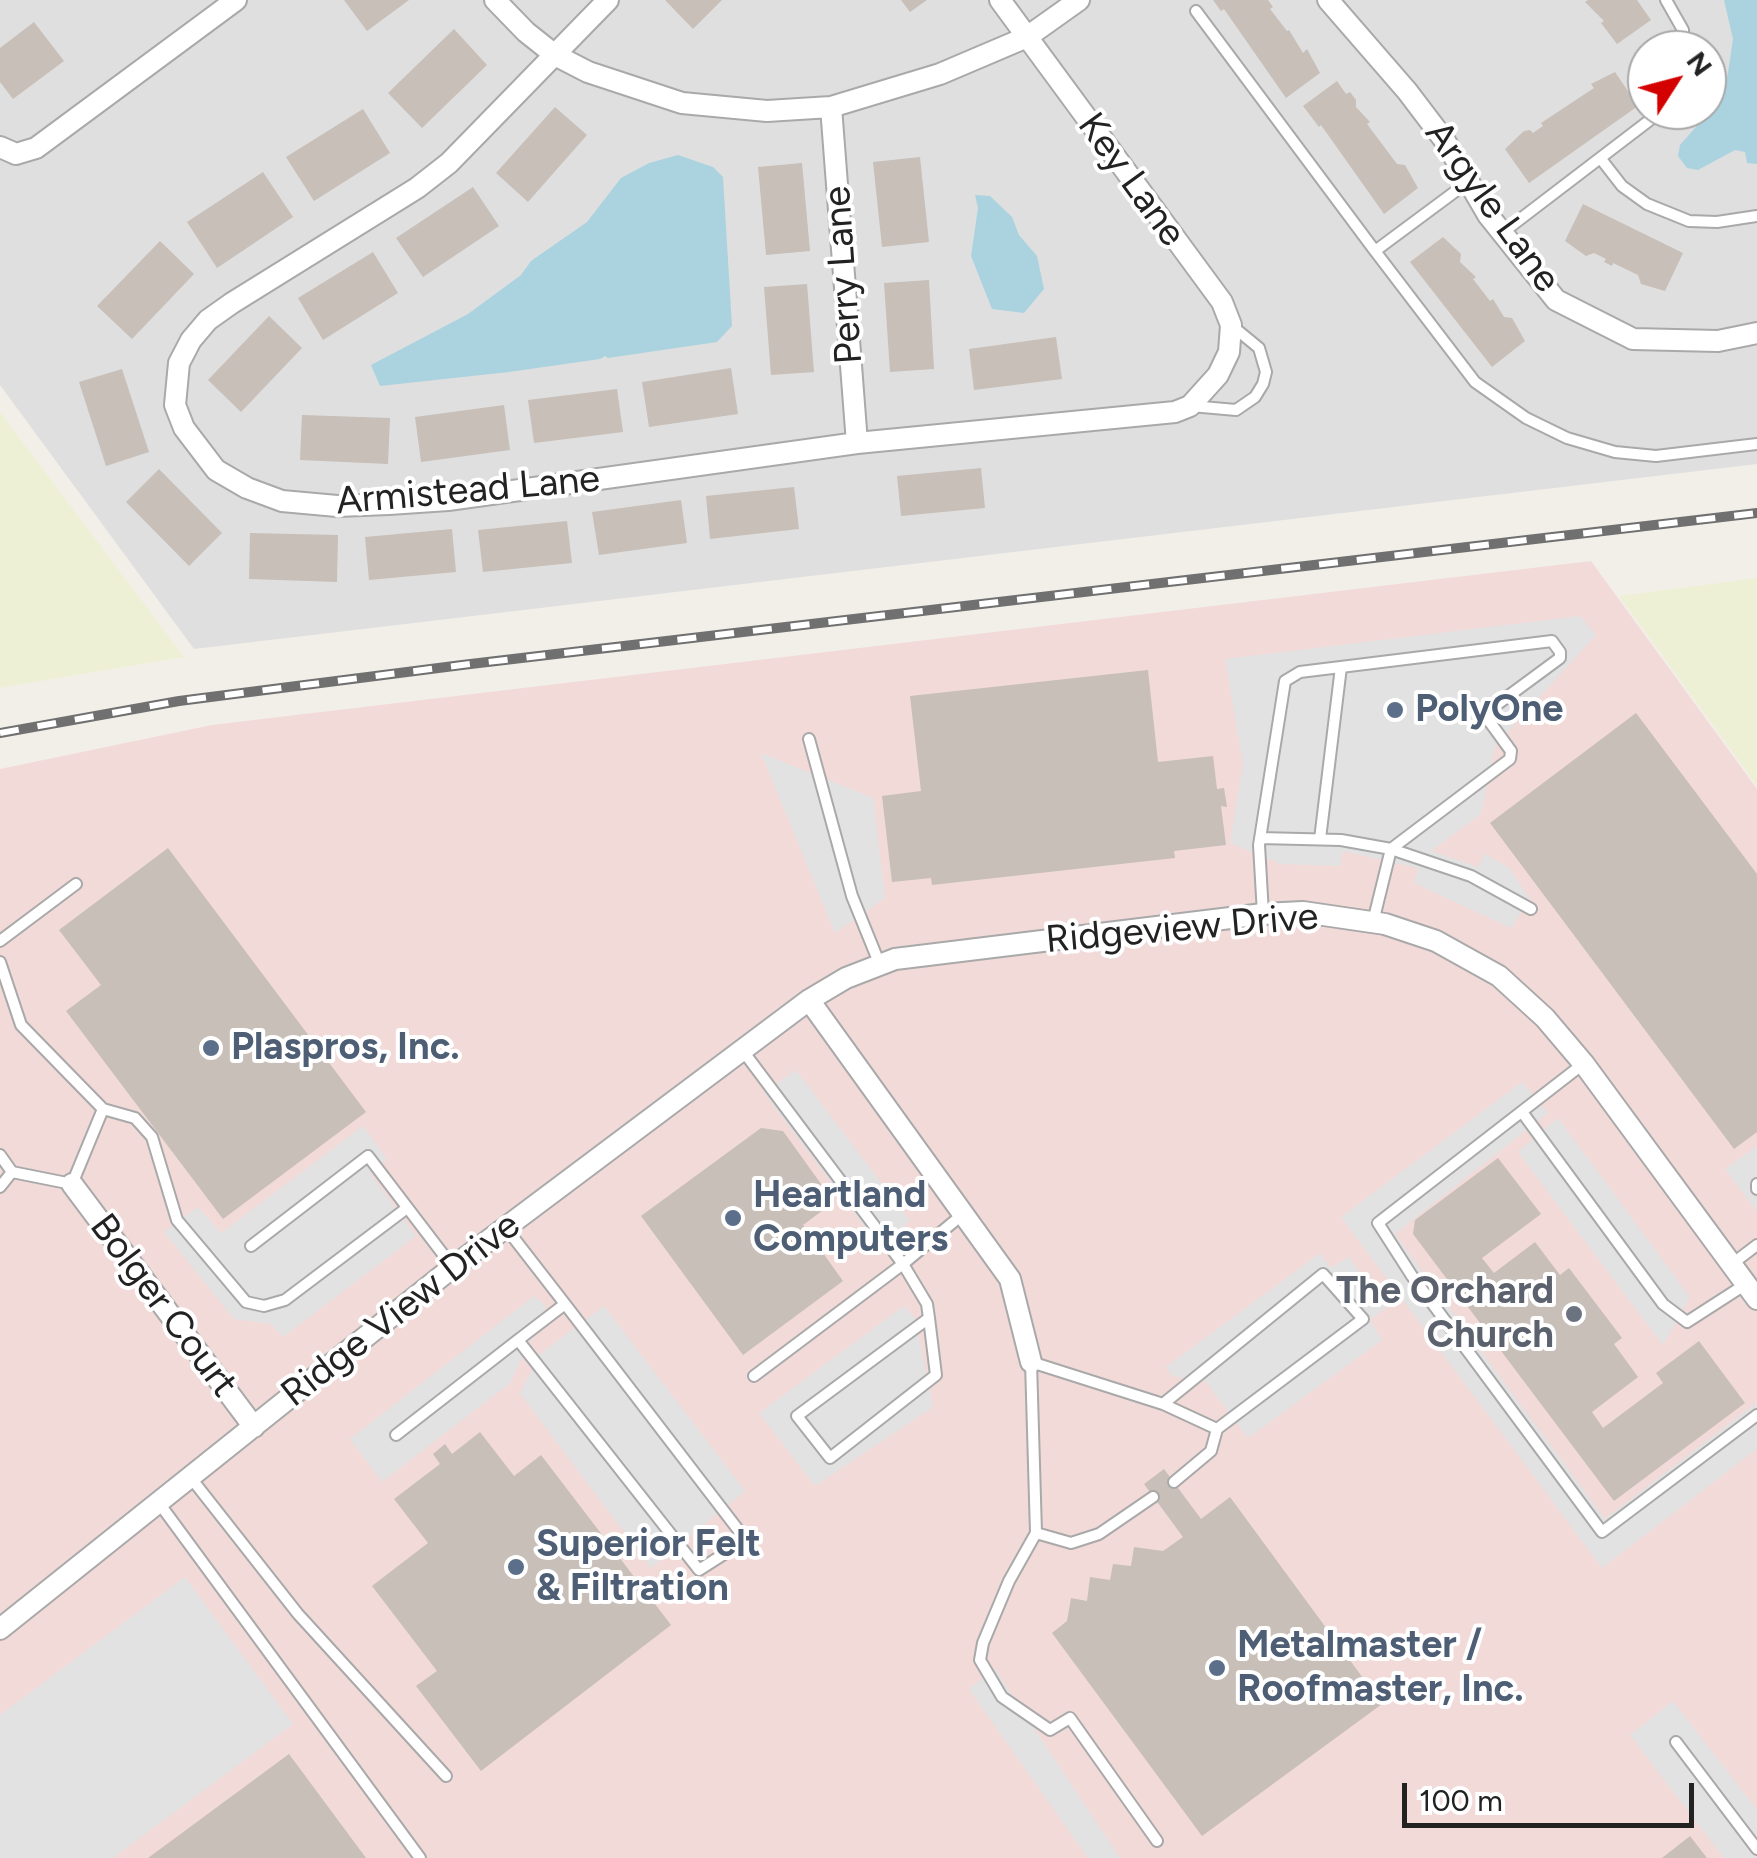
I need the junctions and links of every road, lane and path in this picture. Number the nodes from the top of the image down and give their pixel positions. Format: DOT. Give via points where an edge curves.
graph roads {
  1 [pos="236,0"];
  2 [pos="495,0"];
  3 [pos="608,0"];
  4 [pos="1000,0"];
  5 [pos="1079,0"];
  6 [pos="1328,0"];
  7 [pos="1666,0"];
  8 [pos="1196,11"];
  9 [pos="1683,30"];
  10 [pos="1027,37"];
  11 [pos="555,54"];
  12 [pos="831,107"];
  13 [pos="1638,130"];
  14 [pos="8,151"];
  15 [pos="1601,159"];
  16 [pos="1468,182"];
  17 [pos="1757,216"];
  18 [pos="1502,233"];
  19 [pos="1376,250"];
  20 [pos="1231,325"];
  21 [pos="1757,334"];
  22 [pos="1190,406"];
  23 [pos="857,443"];
  24 [pos="1757,444"];
  25 [pos="1341,667"];
  26 [pos="809,739"];
  27 [pos="1260,838"];
  28 [pos="1320,839"];
  29 [pos="1391,849"];
  30 [pos="76,884"];
  31 [pos="1531,909"];
  32 [pos="1263,914"];
  33 [pos="1373,922"];
  34 [pos="0,941"];
  35 [pos="0,962"];
  36 [pos="880,965"];
  37 [pos="808,1000"];
  38 [pos="743,1050"];
  39 [pos="1584,1064"];
  40 [pos="104,1109"];
  41 [pos="1522,1112"];
  42 [pos="0,1155"];
  43 [pos="12,1172"];
  44 [pos="72,1184"];
  45 [pos="0,1187"];
  46 [pos="406,1208"];
  47 [pos="962,1214"];
  48 [pos="506,1227"];
  49 [pos="251,1246"];
  50 [pos="1757,1246"];
  51 [pos="903,1264"];
  52 [pos="1731,1264"];
  53 [pos="453,1267"];
  54 [pos="1753,1291"];
  55 [pos="565,1304"];
  56 [pos="930,1318"];
  57 [pos="518,1340"];
  58 [pos="1031,1362"];
  59 [pos="754,1376"];
  60 [pos="1162,1404"];
  61 [pos="1757,1416"];
  62 [pos="254,1427"];
  63 [pos="1216,1428"];
  64 [pos="396,1435"];
  65 [pos="190,1478"];
  66 [pos="1174,1482"];
  67 [pos="1153,1497"];
  68 [pos="159,1504"];
  69 [pos="1036,1533"];
  70 [pos="0,1629"];
  71 [pos="1676,1742"];
  72 [pos="446,1776"];
  73 [pos="1157,1840"];
  74 [pos="1757,1849"];
  75 [pos="420,1858"];
  1 -- 14 [label="street" via="54,136 26,152"];
  2 -- 11 [label="street"];
  3 -- 11 [label="street, Armistead Lane"];
  4 -- 10 [label="street, Key Lane"];
  5 -- 10 [label="street"];
  6 -- 16 [label="street, Argyle Lane" via="1407,91"];
  7 -- 9 [label="lane"];
  8 -- 19 [label="lane"];
  10 -- 12 [label="street" via="940,74"];
  10 -- 20 [label="street, Key Lane" via="1222,302"];
  11 -- 12 [label="street" via="682,103 767,111"];
  11 -- 23 [label="street, Armistead Lane" via="470,144 417,188 208,320 178,363 175,384 175,405 197,448 216,470 260,494 338,506 448,500"];
  12 -- 23 [label="street, Perry Lane"];
  13 -- 15 [label="lane"];
  15 -- 17 [label="lane" via="1622,186 1689,221"];
  15 -- 18 [label="lane"];
  16 -- 18 [label="street, Argyle Lane"];
  16 -- 19 [label="lane"];
  18 -- 21 [label="street, Argyle Lane" via="1556,300 1634,339 1718,341"];
  19 -- 24 [label="lane" via="1465,370 1526,418 1615,452 1656,456"];
  20 -- 22 [label="street" via="1218,375"];
  20 -- 22 [label="lane, Key Lane" via="1259,348 1263,384 1236,410"];
  22 -- 23 [label="street, Key Lane"];
  25 -- 27 [label="lane" via="1285,680"];
  25 -- 28 [label="lane"];
  25 -- 29 [label="lane" via="1552,641 1560,652 1484,714 1512,751 1510,759"];
  26 -- 36 [label="lane" via="852,896"];
  27 -- 28 [label="lane"];
  27 -- 32 [label="lane"];
  28 -- 29 [label="lane"];
  29 -- 31 [label="lane" via="1471,876"];
  29 -- 33 [label="lane"];
  30 -- 34 [label="lane"];
  32 -- 33 [label="street, Ridgeview Drive"];
  32 -- 36 [label="street, Ridgeview Drive"];
  33 -- 39 [label="street, Ridgeview Drive" via="1436,941 1499,976"];
  35 -- 40 [label="lane" via="21,1025"];
  36 -- 37 [label="street, Ridgeview Drive"];
  37 -- 38 [label="street, Ridge View Drive"];
  37 -- 47 [label="street"];
  38 -- 48 [label="street, Ridge View Drive"];
  38 -- 51 [label="lane"];
  39 -- 41 [label="lane"];
  39 -- 52 [label="street, Ridgeview Drive"];
  40 -- 44 [label="lane"];
  40 -- 46 [label="lane" via="135,1118 152,1137 177,1220 246,1302 285,1300"];
  41 -- 54 [label="lane" via="1663,1304 1687,1322"];
  41 -- 61 [label="lane" via="1378,1223 1602,1532"];
  42 -- 43 [label="lane"];
  43 -- 44 [label="lane"];
  43 -- 45 [label="lane"];
  44 -- 62 [label="street, Bolger Court"];
  46 -- 49 [label="lane" via="368,1156"];
  46 -- 53 [label="lane"];
  47 -- 51 [label="lane"];
  47 -- 58 [label="street" via="1010,1279"];
  48 -- 53 [label="street, Ridge View Drive"];
  48 -- 55 [label="lane"];
  50 -- 52 [label="lane"];
  51 -- 56 [label="lane"];
  51 -- 59 [label="lane"];
  52 -- 54 [label="street, Ridgeview Drive"];
  53 -- 62 [label="street, Ridge View Drive"];
  55 -- 57 [label="lane"];
  55 -- 57 [label="lane" via="746,1540 699,1570"];
  56 -- 56 [label="lane" via="936,1375 830,1458 797,1416"];
  57 -- 64 [label="lane"];
  58 -- 60 [label="lane"];
  58 -- 69 [label="lane"];
  60 -- 63 [label="lane"];
  60 -- 63 [label="lane" via="1323,1274 1363,1318"];
  62 -- 65 [label="street, Ridge View Drive"];
  63 -- 66 [label="lane" via="1211,1451"];
  65 -- 68 [label="street, Ridge View Drive"];
  65 -- 72 [label="lane" via="298,1614"];
  67 -- 69 [label="lane" via="1099,1534 1071,1544"];
  68 -- 70 [label="street, Ridge View Drive"];
  68 -- 75 [label="lane"];
  69 -- 73 [label="lane" via="1009,1581 980,1660 1002,1697 1050,1730 1070,1718"];
  71 -- 74 [label="lane"];
}
